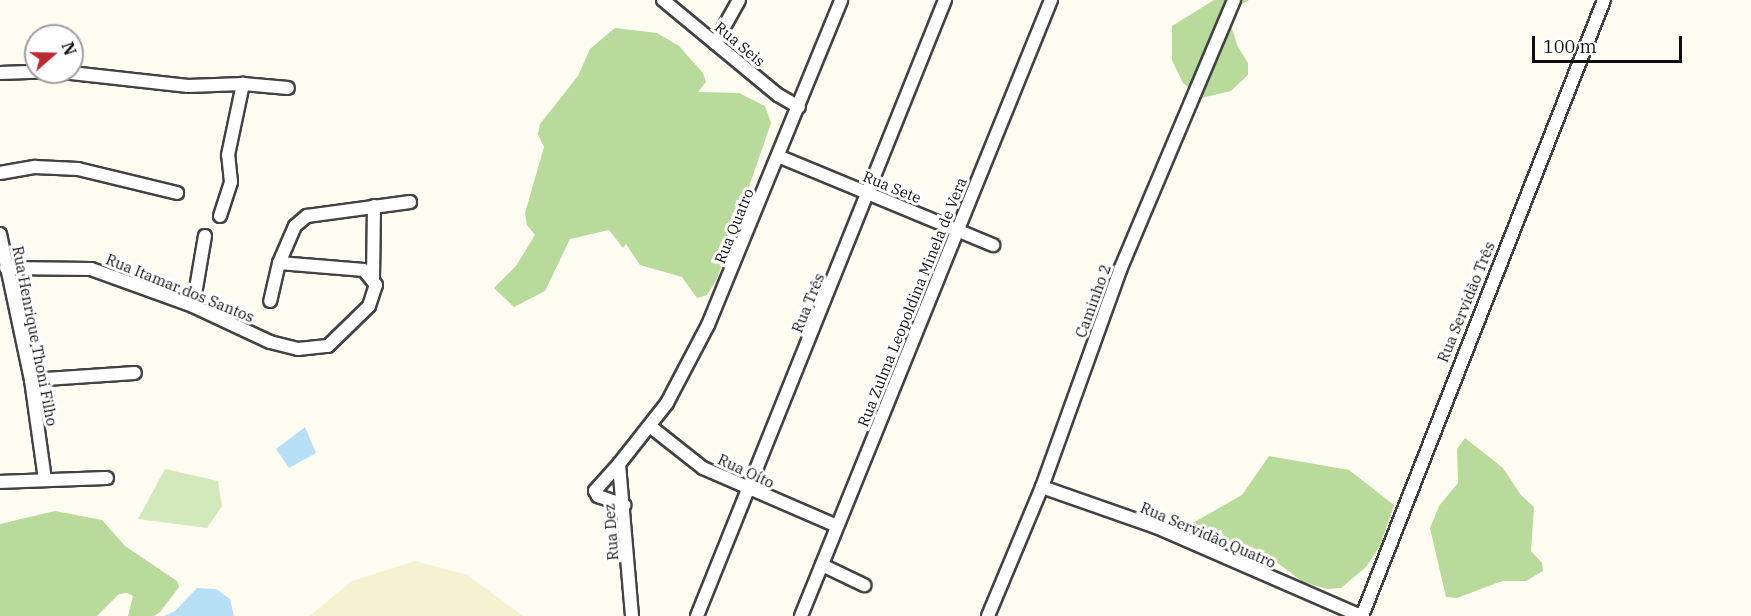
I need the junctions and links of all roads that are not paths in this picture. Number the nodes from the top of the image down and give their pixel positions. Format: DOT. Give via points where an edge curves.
graph roads {
  1 [pos="663,0"];
  2 [pos="740,0"];
  3 [pos="841,0"];
  4 [pos="945,0"];
  5 [pos="1051,0"];
  6 [pos="1234,0"];
  7 [pos="1604,0"];
  8 [pos="715,43"];
  9 [pos="24,72"];
  10 [pos="0,73"];
  11 [pos="84,74"];
  12 [pos="243,84"];
  13 [pos="288,88"];
  14 [pos="799,107"];
  15 [pos="778,156"];
  16 [pos="0,173"];
  17 [pos="177,193"];
  18 [pos="867,193"];
  19 [pos="410,202"];
  20 [pos="374,206"];
  21 [pos="220,216"];
  22 [pos="957,230"];
  23 [pos="0,234"];
  24 [pos="205,236"];
  25 [pos="993,245"];
  26 [pos="279,263"];
  27 [pos="6,268"];
  28 [pos="374,278"];
  29 [pos="270,301"];
  30 [pos="193,306"];
  31 [pos="135,373"];
  32 [pos="31,380"];
  33 [pos="651,428"];
  34 [pos="619,464"];
  35 [pos="107,478"];
  36 [pos="45,479"];
  37 [pos="0,482"];
  38 [pos="1042,487"];
  39 [pos="748,489"];
  40 [pos="624,505"];
  41 [pos="837,526"];
  42 [pos="822,565"];
  43 [pos="864,585"];
  44 [pos="632,616"];
  45 [pos="697,616"];
  46 [pos="801,616"];
  47 [pos="988,616"];
  48 [pos="1362,616"];
  1 -- 8 [label="street, Rua Seis"];
  2 -- 8 [label="street"];
  3 -- 14 [label="street, Rua Quatro"];
  4 -- 18 [label="street, Rua Três"];
  5 -- 22 [label="street, Rua Zulma Leopoldina Minela de Vera"];
  6 -- 38 [label="street, Caminho 2" via="1120,270"];
  7 -- 48 [label="street, Rua Servidão Três"];
  8 -- 14 [label="street, Rua Seis"];
  9 -- 10 [label="street"];
  11 -- 12 [label="street" via="188,86"];
  12 -- 13 [label="street"];
  12 -- 21 [label="street" via="228,155 231,182"];
  14 -- 15 [label="street, Rua Quatro"];
  15 -- 18 [label="street, Rua Sete"];
  15 -- 33 [label="street, Rua Quatro" via="708,325"];
  16 -- 17 [label="street" via="35,167 78,169"];
  18 -- 22 [label="street, Rua Sete"];
  18 -- 39 [label="street, Rua Três"];
  19 -- 20 [label="street"];
  20 -- 26 [label="street" via="308,216 295,226"];
  20 -- 28 [label="street, Rua Itamar dos Santos"];
  22 -- 25 [label="street, Rua Sete"];
  22 -- 41 [label="street, Rua Zulma Leopoldina Minela de Vera"];
  23 -- 27 [label="street, Rua Henrique Thoni Filho"];
  24 -- 30 [label="street"];
  26 -- 28 [label="street" via="364,270"];
  26 -- 29 [label="street"];
  27 -- 30 [label="street, Rua Itamar dos Santos" via="91,269"];
  27 -- 32 [label="street, Rua Henrique Thoni Filho"];
  28 -- 30 [label="street, Rua Itamar dos Santos" via="375,292 369,306 328,346 298,349 270,342"];
  31 -- 32 [label="street"];
  32 -- 36 [label="street, Rua Henrique Thoni Filho"];
  33 -- 34 [label="street, Rua Quatro"];
  33 -- 39 [label="street, Rua Oito" via="703,468"];
  34 -- 40 [label="street, Rua Dez"];
  34 -- 40 [label="street" via="595,491 598,496"];
  35 -- 36 [label="street"];
  36 -- 37 [label="street"];
  38 -- 47 [label="street, Caminho 2"];
  38 -- 48 [label="street, Rua Servidão Quatro" via="1156,527"];
  39 -- 41 [label="street, Rua Oito"];
  39 -- 45 [label="street, Rua Três"];
  40 -- 44 [label="street, Rua Dez"];
  41 -- 42 [label="street, Rua Zulma Leopoldina Minela de Vera"];
  42 -- 43 [label="street"];
  42 -- 46 [label="street, Rua Zulma Leopoldina Minela de Vera"];
}
